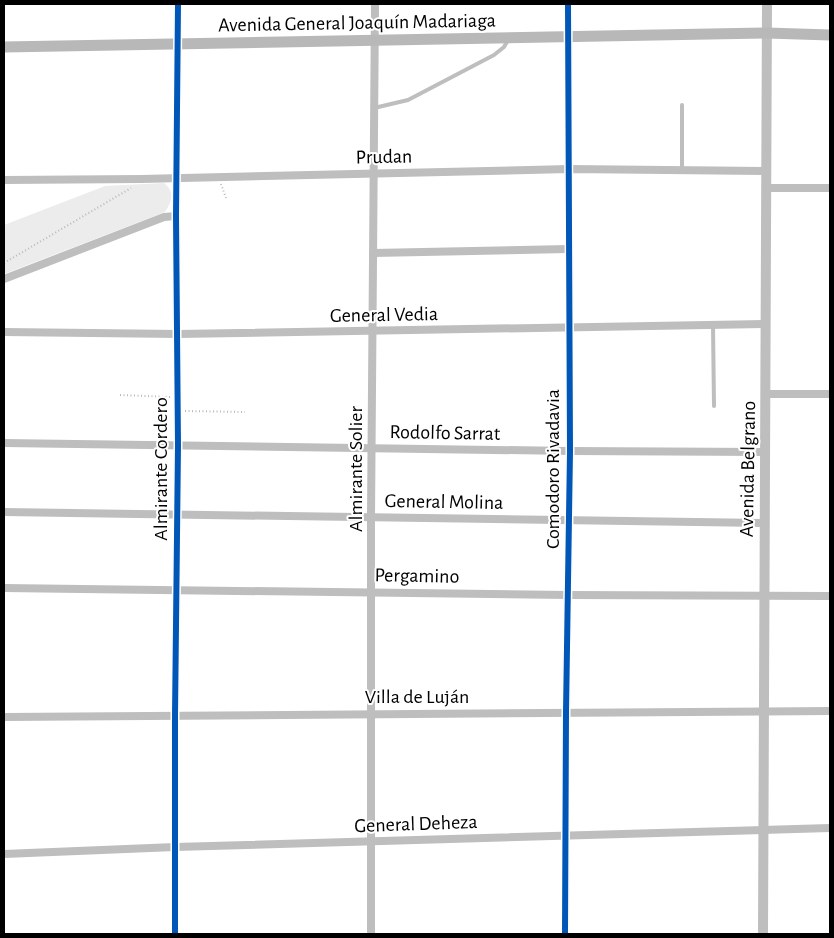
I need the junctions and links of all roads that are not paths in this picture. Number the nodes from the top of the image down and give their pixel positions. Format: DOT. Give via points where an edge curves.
graph roads {
  1 [pos="178,4"];
  2 [pos="375,4"];
  3 [pos="568,4"];
  4 [pos="767,4"];
  5 [pos="767,33"];
  6 [pos="830,35"];
  7 [pos="568,38"];
  8 [pos="509,39"];
  9 [pos="375,41"];
  10 [pos="178,45"];
  11 [pos="4,47"];
  12 [pos="682,105"];
  13 [pos="374,108"];
  14 [pos="569,169"];
  15 [pos="682,170"];
  16 [pos="765,171"];
  17 [pos="374,174"];
  18 [pos="177,177"];
  19 [pos="4,180"];
  20 [pos="766,188"];
  21 [pos="830,188"];
  22 [pos="176,216"];
  23 [pos="568,249"];
  24 [pos="373,253"];
  25 [pos="4,279"];
  26 [pos="765,324"];
  27 [pos="712,325"];
  28 [pos="570,328"];
  29 [pos="373,331"];
  30 [pos="4,332"];
  31 [pos="178,334"];
  32 [pos="766,394"];
  33 [pos="830,394"];
  34 [pos="714,406"];
  35 [pos="4,443"];
  36 [pos="178,445"];
  37 [pos="373,448"];
  38 [pos="570,451"];
  39 [pos="765,452"];
  40 [pos="4,512"];
  41 [pos="178,515"];
  42 [pos="371,517"];
  43 [pos="569,520"];
  44 [pos="765,522"];
  45 [pos="4,588"];
  46 [pos="176,589"];
  47 [pos="372,592"];
  48 [pos="568,595"];
  49 [pos="830,596"];
  50 [pos="765,597"];
  51 [pos="830,711"];
  52 [pos="765,712"];
  53 [pos="566,713"];
  54 [pos="372,714"];
  55 [pos="175,716"];
  56 [pos="4,717"];
  57 [pos="830,828"];
  58 [pos="764,830"];
  59 [pos="565,836"];
  60 [pos="371,842"];
  61 [pos="175,847"];
  62 [pos="4,854"];
  63 [pos="175,934"];
  64 [pos="371,934"];
  65 [pos="565,934"];
  66 [pos="763,934"];
  1 -- 10 [label="street, Almirante Cordero"];
  2 -- 9 [label="street, Almirante Solier"];
  3 -- 7 [label="street, Comodoro Rivadavia"];
  4 -- 5 [label="street, Avenida Belgrano"];
  5 -- 6 [label="main road, Avenida General Joaquín Madariaga"];
  5 -- 7 [label="main road, Avenida General Joaquín Madariaga"];
  5 -- 16 [label="street, Avenida Belgrano"];
  7 -- 8 [label="main road, Avenida General Joaquín Madariaga"];
  7 -- 14 [label="street, Comodoro Rivadavia"];
  8 -- 9 [label="main road, Avenida General Joaquín Madariaga"];
  8 -- 13 [label="lane" via="494,55 408,100"];
  9 -- 10 [label="main road, Avenida General Joaquín Madariaga"];
  9 -- 13 [label="street, Almirante Solier"];
  10 -- 11 [label="main road, Avenida General Joaquín Madariaga"];
  10 -- 18 [label="street, Almirante Cordero"];
  12 -- 15 [label="lane"];
  13 -- 17 [label="street, Almirante Solier"];
  14 -- 15 [label="street, Prudan"];
  14 -- 17 [label="street, Prudan"];
  14 -- 23 [label="street, Comodoro Rivadavia"];
  15 -- 16 [label="street, Prudan"];
  16 -- 20 [label="street, Avenida Belgrano"];
  17 -- 18 [label="street, Prudan"];
  17 -- 24 [label="street, Almirante Solier"];
  18 -- 19 [label="street, Prudan"];
  18 -- 22 [label="street, Almirante Cordero"];
  20 -- 21 [label="street"];
  20 -- 26 [label="street, Avenida Belgrano"];
  22 -- 25 [label="street" via="164,217"];
  22 -- 31 [label="street, Almirante Cordero"];
  23 -- 24 [label="street"];
  23 -- 28 [label="street, Comodoro Rivadavia"];
  24 -- 29 [label="street, Almirante Solier"];
  26 -- 27 [label="street, General Vedia"];
  26 -- 32 [label="street, Avenida Belgrano"];
  27 -- 28 [label="street, General Vedia"];
  27 -- 34 [label="lane"];
  28 -- 29 [label="street, General Vedia"];
  28 -- 38 [label="street, Comodoro Rivadavia"];
  29 -- 31 [label="street, General Vedia"];
  29 -- 37 [label="street, Almirante Solier"];
  30 -- 31 [label="street, General Vedia"];
  31 -- 36 [label="street, Almirante Cordero"];
  32 -- 33 [label="street"];
  32 -- 39 [label="street, Avenida Belgrano"];
  35 -- 36 [label="street, Rodolfo Sarrat"];
  36 -- 37 [label="street, Rodolfo Sarrat"];
  36 -- 41 [label="street, Almirante Cordero"];
  37 -- 38 [label="street, Rodolfo Sarrat"];
  37 -- 42 [label="street, Almirante Solier"];
  38 -- 39 [label="street, Rodolfo Sarrat"];
  38 -- 43 [label="street, Comodoro Rivadavia"];
  39 -- 44 [label="street, Avenida Belgrano"];
  40 -- 41 [label="street, General Molina"];
  41 -- 42 [label="street, General Molina"];
  41 -- 46 [label="street, Almirante Cordero"];
  42 -- 43 [label="street, General Molina"];
  42 -- 47 [label="street, Almirante Solier"];
  43 -- 44 [label="street, General Molina"];
  43 -- 48 [label="street, Comodoro Rivadavia"];
  44 -- 50 [label="street, Avenida Belgrano"];
  45 -- 46 [label="street, Pergamino"];
  46 -- 47 [label="street, Pergamino"];
  46 -- 55 [label="street, Almirante Cordero"];
  47 -- 48 [label="street, Pergamino"];
  47 -- 54 [label="street, Almirante Solier"];
  48 -- 50 [label="street, Pergamino"];
  48 -- 53 [label="street, Comodoro Rivadavia"];
  49 -- 50 [label="street, Pergamino"];
  50 -- 52 [label="street, Avenida Belgrano"];
  51 -- 52 [label="street, Villa de Luján"];
  52 -- 53 [label="street, Villa de Luján"];
  52 -- 58 [label="street, Avenida Belgrano"];
  53 -- 54 [label="street, Villa de Luján"];
  53 -- 59 [label="street, Comodoro Rivadavia"];
  54 -- 55 [label="street, Villa de Luján"];
  54 -- 60 [label="street, Almirante Solier"];
  55 -- 56 [label="street, Villa de Luján"];
  55 -- 61 [label="street, Almirante Cordero"];
  57 -- 58 [label="street, General Deheza"];
  58 -- 59 [label="street, General Deheza"];
  58 -- 66 [label="street, Avenida Belgrano"];
  59 -- 60 [label="street, General Deheza"];
  59 -- 65 [label="street, Comodoro Rivadavia"];
  60 -- 61 [label="street, General Deheza"];
  60 -- 64 [label="street, Almirante Solier"];
  61 -- 62 [label="street, General Deheza"];
  61 -- 63 [label="street, Almirante Cordero"];
}
